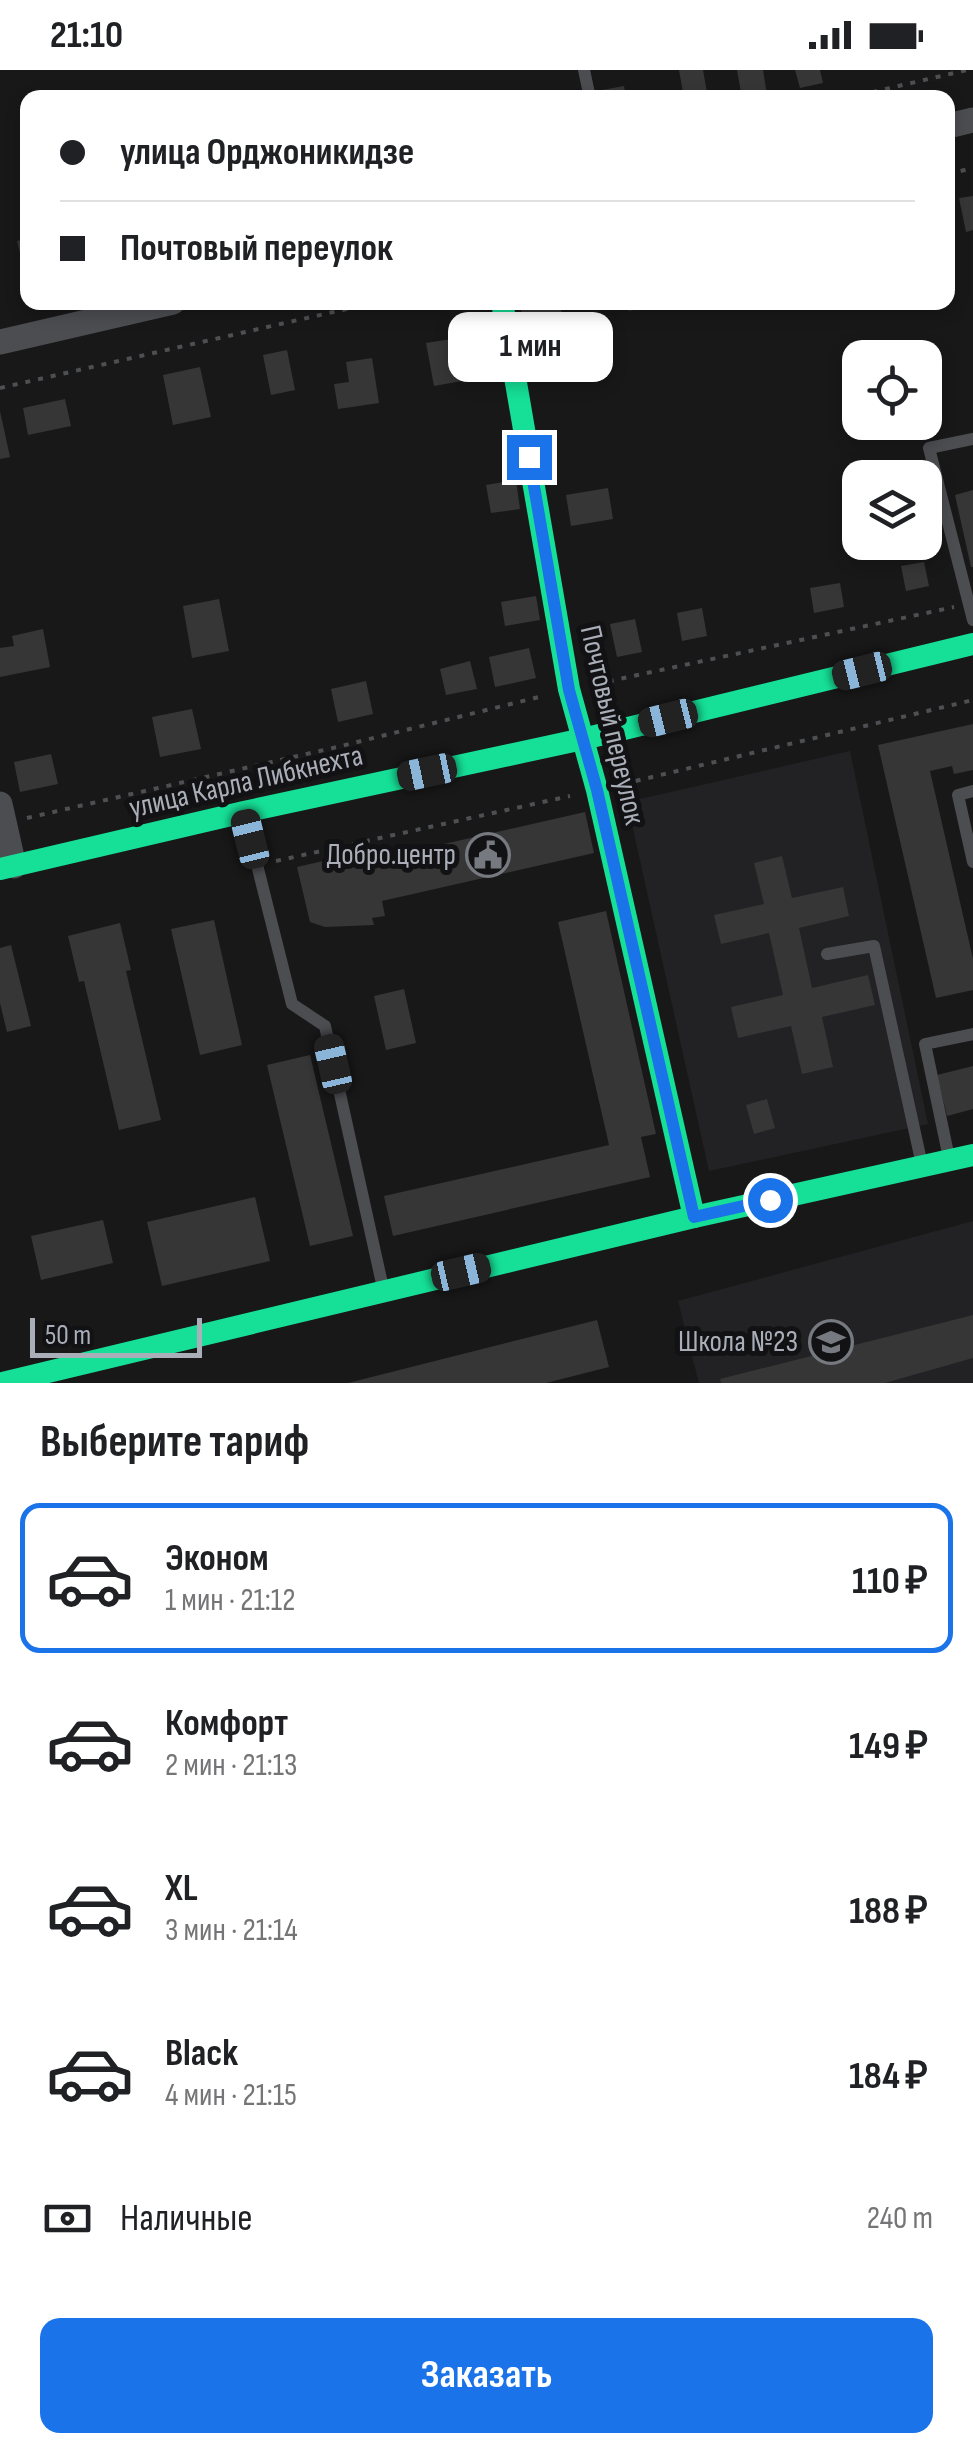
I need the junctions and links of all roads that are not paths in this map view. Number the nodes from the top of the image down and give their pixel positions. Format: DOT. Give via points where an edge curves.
graph roads {
  1 [pos="138,310"];
  2 [pos="503,310"];
  3 [pos="0,342"];
  4 [pos="973,439"];
  5 [pos="973,620"];
  6 [pos="973,644"];
  7 [pos="583,739"];
  8 [pos="973,792"];
  9 [pos="244,812"];
  10 [pos="2,814"];
  11 [pos="973,862"];
  12 [pos="7,868"];
  13 [pos="826,954"];
  14 [pos="973,1034"];
  15 [pos="962,1158"];
  16 [pos="923,1167"];
  17 [pos="694,1217"];
  18 [pos="383,1291"];
  19 [pos="81,1374"];
  20 [pos="2,1383"];
  1 -- 3 [label="street"];
  2 -- 7 [label="street, Почтовый переулок"];
  4 -- 5 [label="lane" via="929,448"];
  6 -- 7 [label="street, улица Карла Либкнехта"];
  7 -- 9 [label="street, улица Карла Либкнехта"];
  7 -- 17 [label="street, Почтовый переулок"];
  8 -- 11 [label="lane" via="958,794"];
  9 -- 12 [label="street, улица Карла Либкнехта"];
  9 -- 18 [label="lane" via="292,1004 324,1026"];
  10 -- 12 [label="street"];
  13 -- 16 [label="lane" via="874,946"];
  14 -- 15 [label="lane" via="925,1044"];
  15 -- 16 [label="street"];
  16 -- 17 [label="street"];
  17 -- 18 [label="street"];
  18 -- 19 [label="street"];
  19 -- 20 [label="street"];
}
